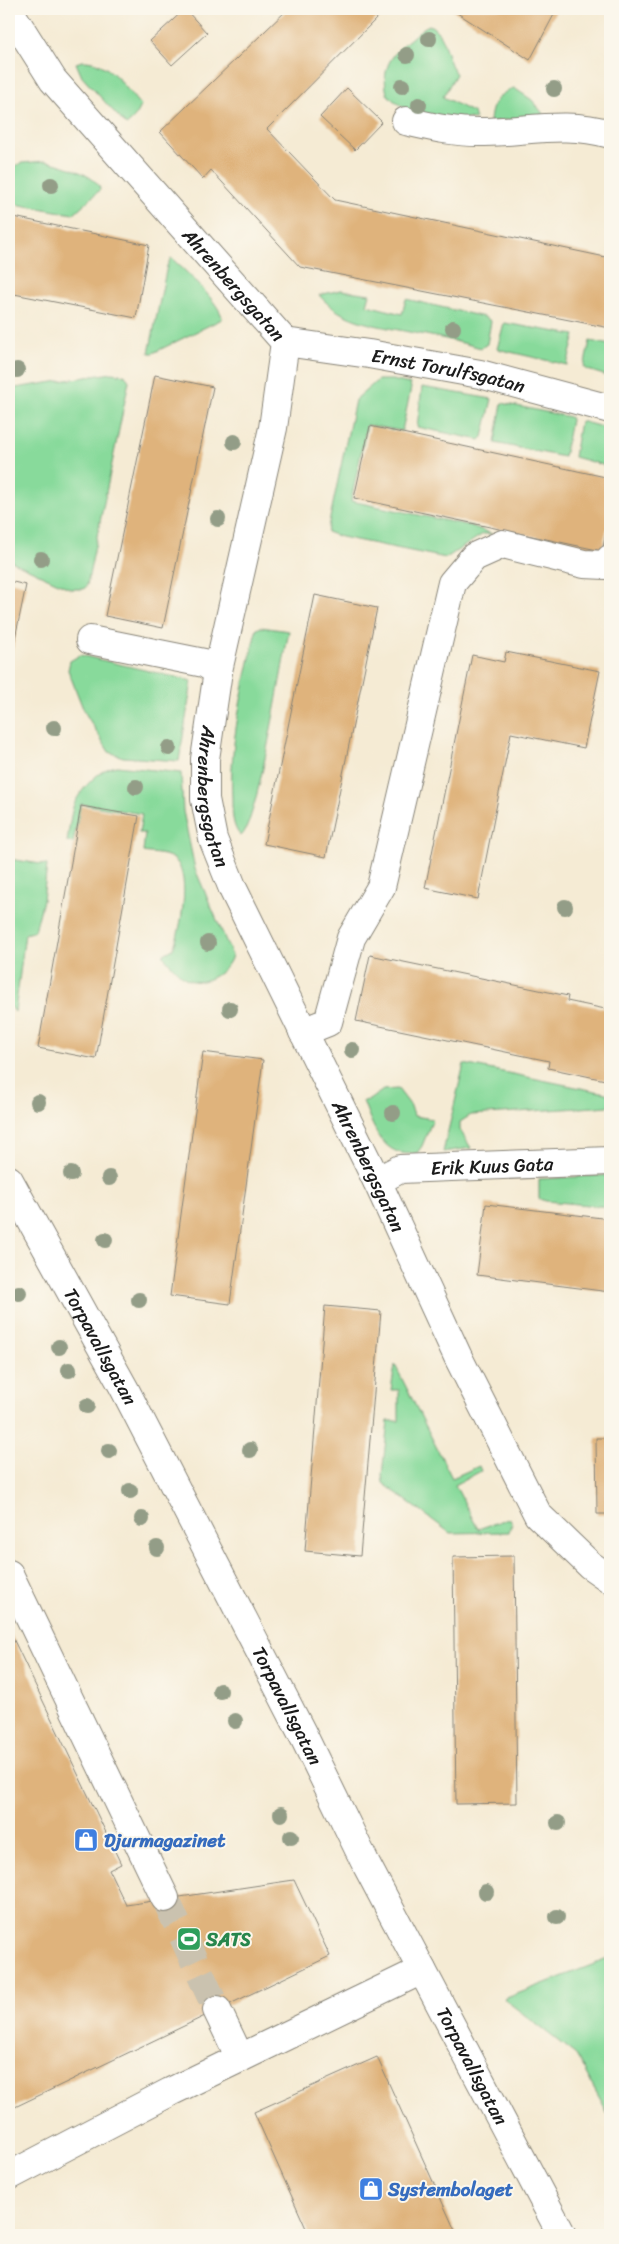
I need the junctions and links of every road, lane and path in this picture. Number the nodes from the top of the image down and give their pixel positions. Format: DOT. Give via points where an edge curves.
graph roads {
  1 [pos="16,13"];
  2 [pos="406,121"];
  3 [pos="610,134"];
  4 [pos="285,342"];
  5 [pos="610,409"];
  6 [pos="610,560"];
  7 [pos="90,640"];
  8 [pos="218,671"];
  9 [pos="303,1032"];
  10 [pos="610,1161"];
  11 [pos="9,1180"];
  12 [pos="377,1181"];
  13 [pos="9,1574"];
  14 [pos="610,1579"];
  15 [pos="165,1898"];
  16 [pos="422,1970"];
  17 [pos="217,2010"];
  18 [pos="240,2058"];
  19 [pos="9,2176"];
  20 [pos="562,2235"];
  1 -- 4 [label="street, Ahrenbergsgatan" via="53,80"];
  2 -- 3 [label="street" via="443,130 484,132 573,126"];
  4 -- 5 [label="street, Ernst Torulfsgatan" via="480,374"];
  4 -- 8 [label="street, Ahrenbergsgatan" via="273,428"];
  6 -- 9 [label="street" via="606,565 584,564 503,544 474,557 452,582 381,887 351,938 328,1022"];
  7 -- 8 [label="street" via="204,663"];
  8 -- 9 [label="street, Ahrenbergsgatan" via="205,760 205,799 213,839 233,889"];
  9 -- 12 [label="street, Ahrenbergsgatan"];
  10 -- 12 [label="street, Erik Kuus Gata" via="400,1169"];
  11 -- 16 [label="street, Torpavallsgatan" via="124,1388"];
  12 -- 14 [label="street, Ahrenbergsgatan" via="458,1357 538,1514 590,1565"];
  13 -- 15 [label="street"];
  16 -- 18 [label="street"];
  16 -- 20 [label="street, Torpavallsgatan"];
  17 -- 18 [label="street"];
  18 -- 19 [label="street"];
}
